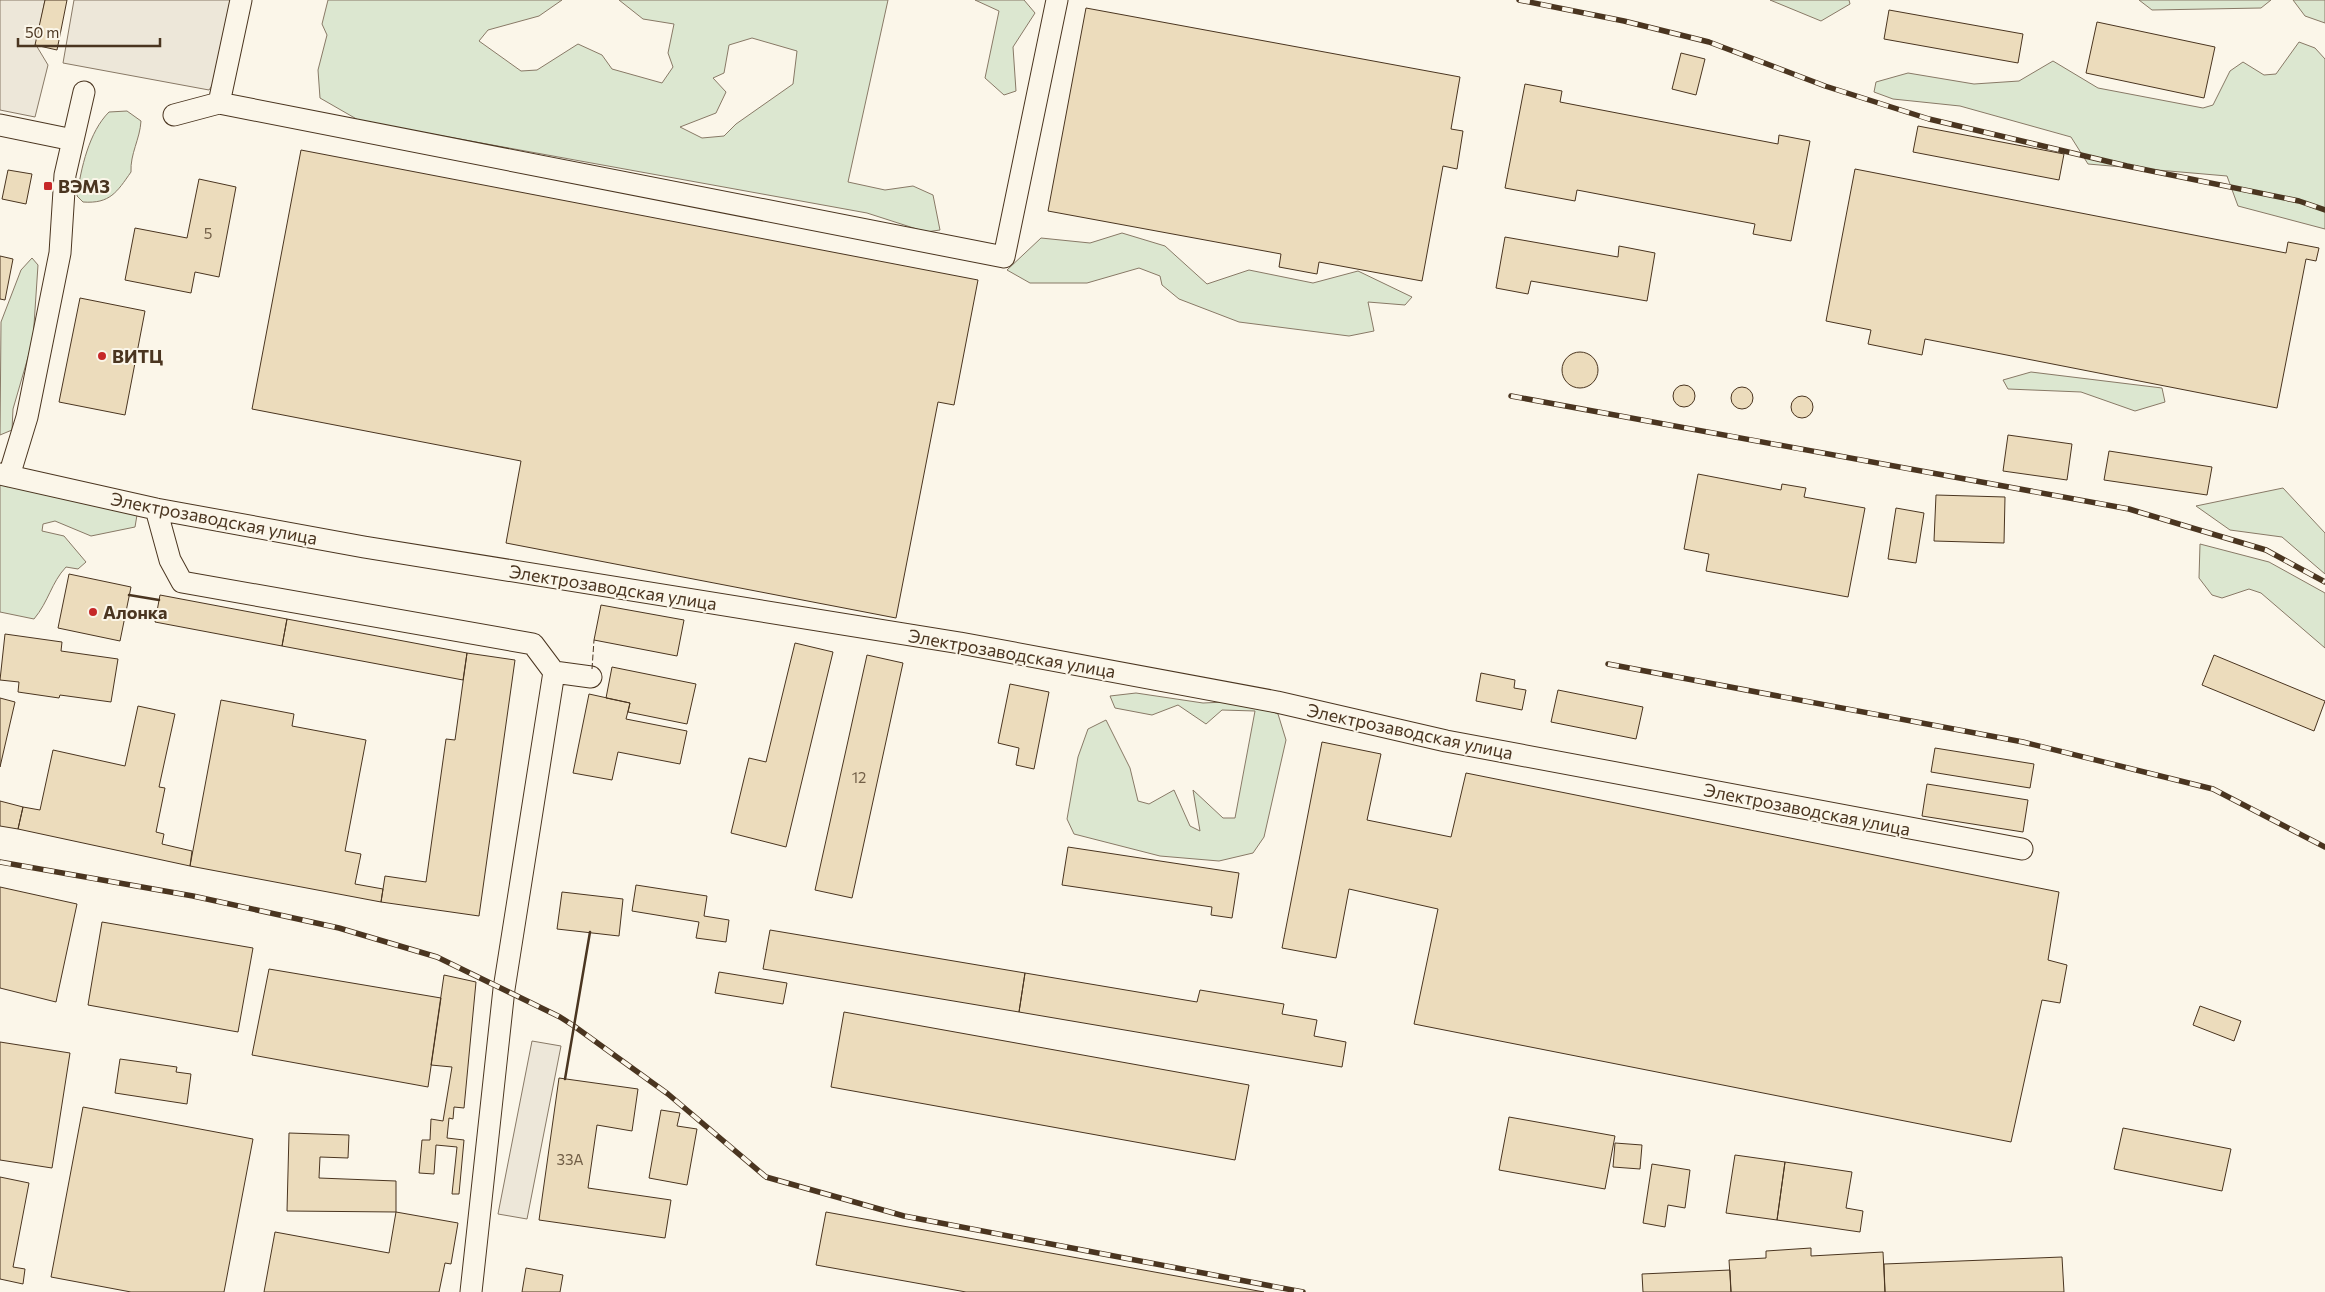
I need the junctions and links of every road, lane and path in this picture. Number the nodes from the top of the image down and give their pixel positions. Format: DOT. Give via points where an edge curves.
graph roads {
  1 [pos="241,0"];
  2 [pos="1057,0"];
  3 [pos="84,92"];
  4 [pos="220,103"];
  5 [pos="174,115"];
  6 [pos="0,125"];
  7 [pos="73,140"];
  8 [pos="5,475"];
  9 [pos="156,509"];
  10 [pos="554,672"];
  11 [pos="591,677"];
  12 [pos="2022,849"];
  13 [pos="471,1292"];
  1 -- 4 [label="street"];
  2 -- 4 [label="street" via="1004,257"];
  3 -- 7 [label="street"];
  4 -- 5 [label="street"];
  6 -- 7 [label="street"];
  7 -- 8 [label="street" via="65,175 60,253 27,417"];
  8 -- 9 [label="street, Электрозаводская улица"];
  9 -- 10 [label="street" via="170,560 182,582 532,644"];
  9 -- 12 [label="street, Электрозаводская улица" via="364,547 960,643 1277,702 1446,741"];
  10 -- 11 [label="street"];
  10 -- 13 [label="street" via="504,989"];
}
